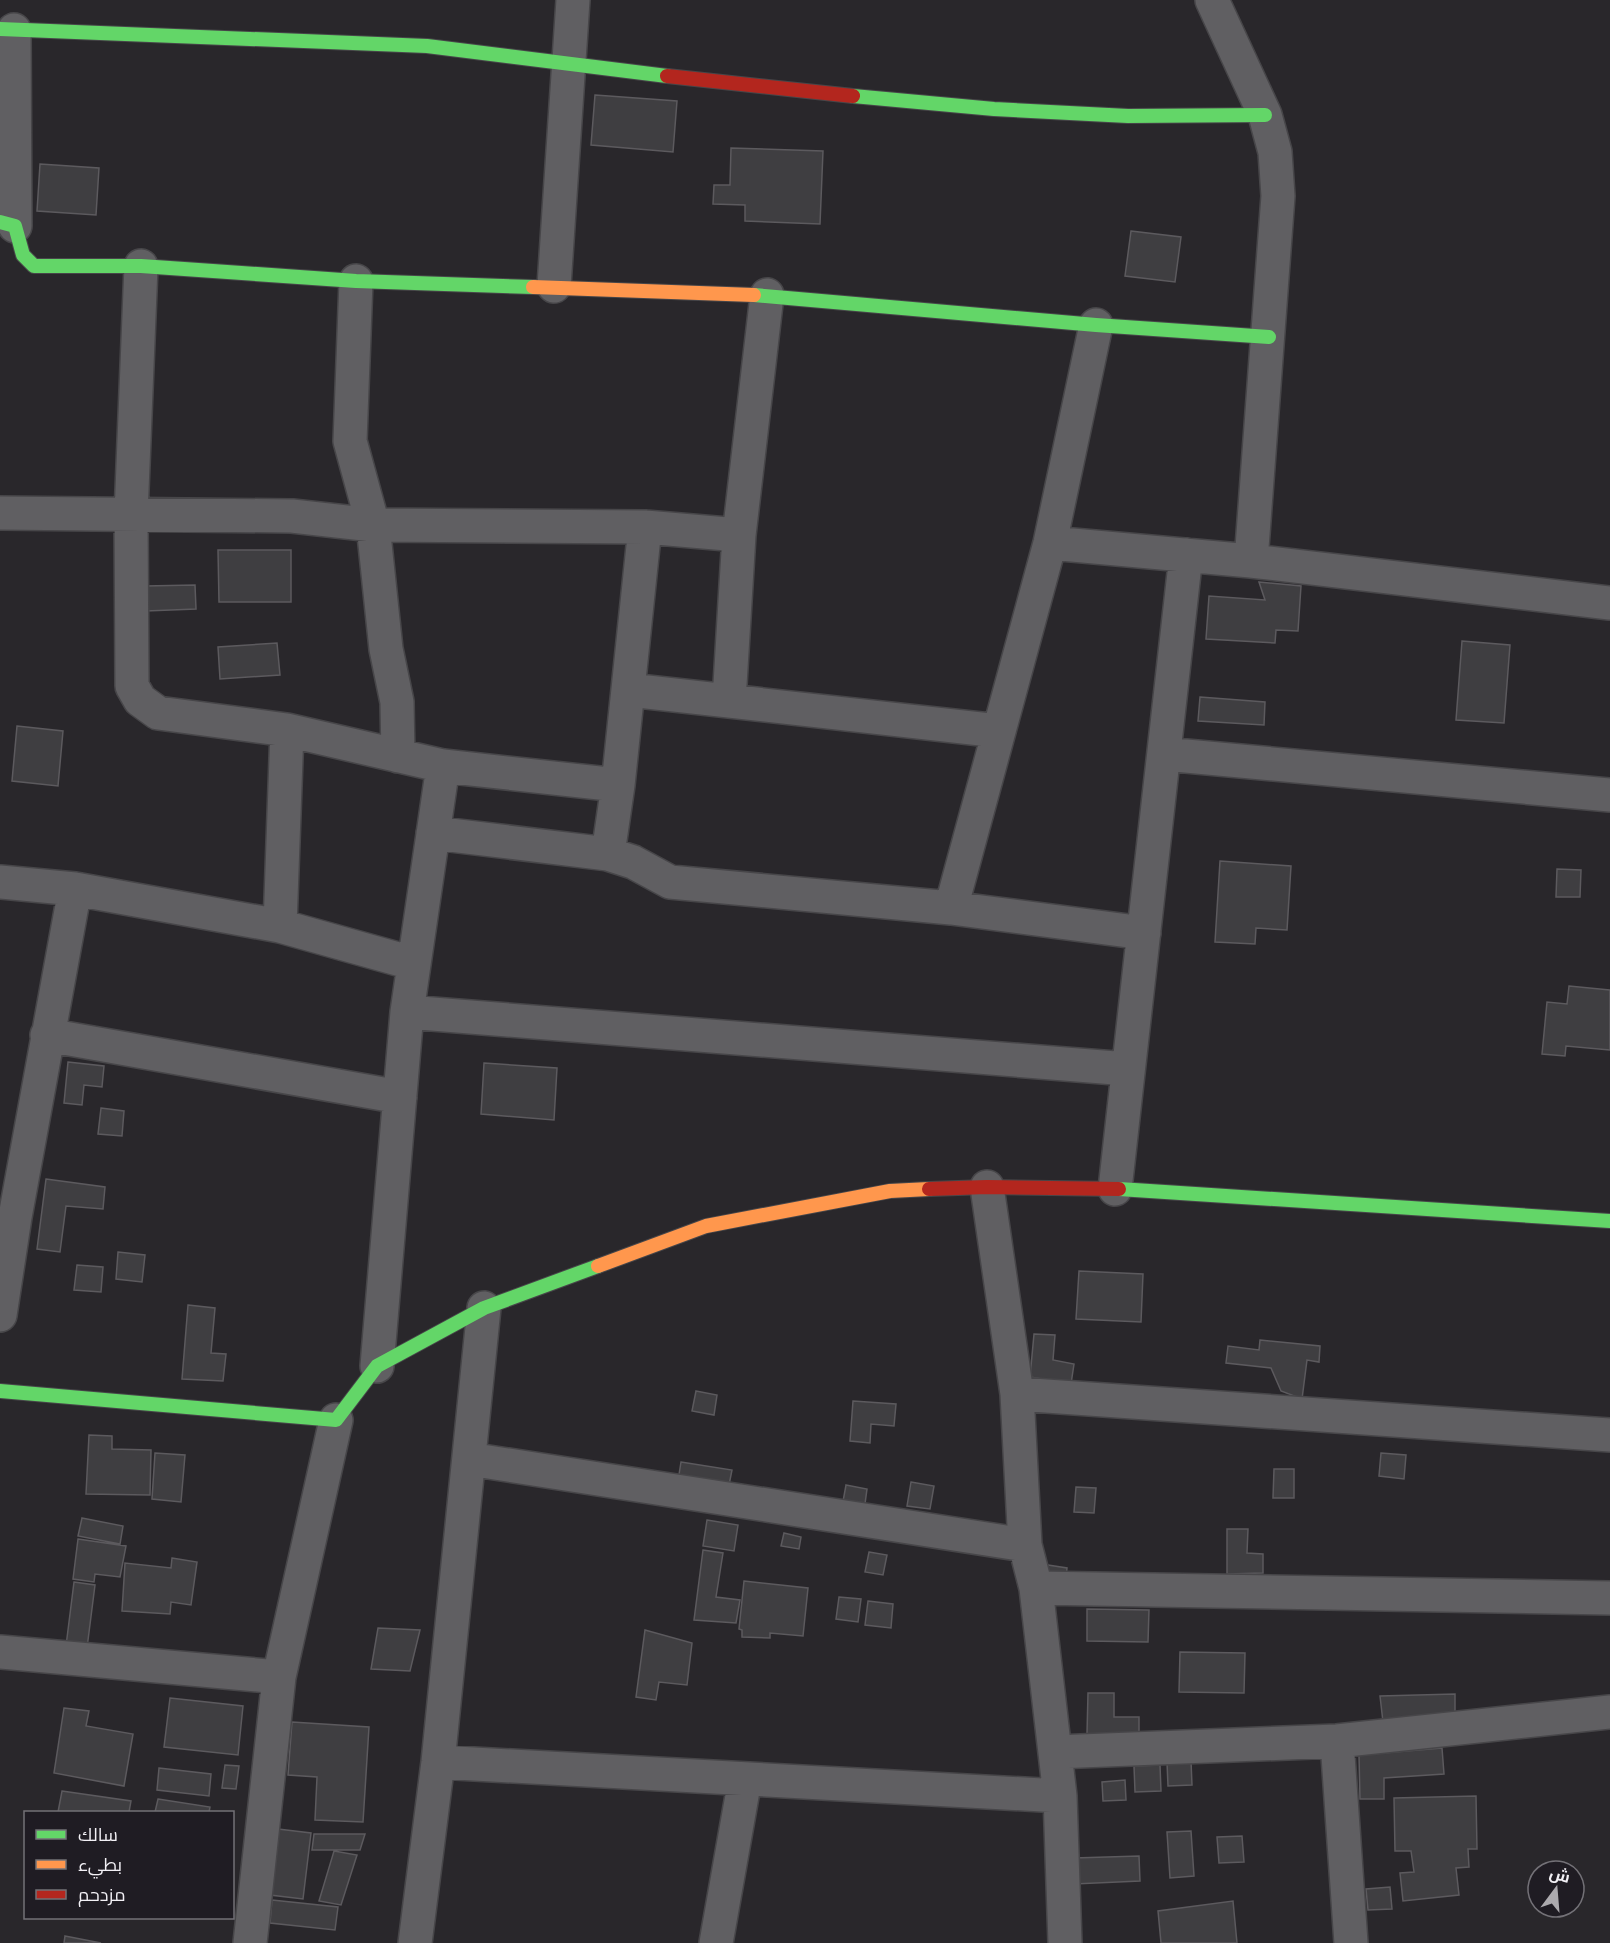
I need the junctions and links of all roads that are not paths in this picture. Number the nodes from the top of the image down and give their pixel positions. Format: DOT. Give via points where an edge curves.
graph roads {
  1 [pos="573,0"];
  2 [pos="1212,0"];
  3 [pos="7,29"];
  4 [pos="570,64"];
  5 [pos="1265,115"];
  6 [pos="8,224"];
  7 [pos="141,266"];
  8 [pos="356,281"];
  9 [pos="554,286"];
  10 [pos="767,295"];
  11 [pos="1096,325"];
  12 [pos="1269,337"];
  13 [pos="0,513"];
  14 [pos="131,514"];
  15 [pos="373,525"];
  16 [pos="645,527"];
  17 [pos="739,535"];
  18 [pos="1050,543"];
  19 [pos="1186,555"];
  20 [pos="1251,561"];
  21 [pos="1610,603"];
  22 [pos="629,690"];
  23 [pos="729,701"];
  24 [pos="287,730"];
  25 [pos="999,731"];
  26 [pos="1164,754"];
  27 [pos="398,756"];
  28 [pos="443,766"];
  29 [pos="618,785"];
  30 [pos="1610,795"];
  31 [pos="433,833"];
  32 [pos="608,854"];
  33 [pos="0,882"];
  34 [pos="75,889"];
  35 [pos="951,908"];
  36 [pos="280,926"];
  37 [pos="1144,933"];
  38 [pos="412,963"];
  39 [pos="407,1012"];
  40 [pos="47,1035"];
  41 [pos="1128,1069"];
  42 [pos="400,1097"];
  43 [pos="987,1187"];
  44 [pos="1115,1189"];
  45 [pos="7,1216"];
  46 [pos="1610,1221"];
  47 [pos="484,1308"];
  48 [pos="0,1315"];
  49 [pos="377,1366"];
  50 [pos="0,1391"];
  51 [pos="1017,1394"];
  52 [pos="336,1420"];
  53 [pos="1610,1435"];
  54 [pos="469,1459"];
  55 [pos="1025,1545"];
  56 [pos="1036,1588"];
  57 [pos="1610,1598"];
  58 [pos="0,1652"];
  59 [pos="279,1677"];
  60 [pos="1610,1712"];
  61 [pos="1337,1741"];
  62 [pos="1054,1752"];
  63 [pos="438,1762"];
  64 [pos="745,1779"];
  65 [pos="1060,1796"];
  66 [pos="250,1943"];
  67 [pos="415,1943"];
  68 [pos="716,1943"];
  69 [pos="1065,1943"];
  70 [pos="1352,1943"];
  1 -- 4 [label="street"];
  2 -- 5 [label="street"];
  3 -- 4 [label="street" via="427,46"];
  3 -- 6 [label="street"];
  4 -- 5 [label="street" via="784,90 994,109 1128,116"];
  4 -- 9 [label="street"];
  5 -- 12 [label="street" via="1275,152 1278,196"];
  6 -- 7 [label="street" via="22,255 34,266"];
  7 -- 8 [label="street"];
  7 -- 14 [label="street"];
  8 -- 9 [label="street"];
  8 -- 15 [label="street" via="350,441"];
  9 -- 10 [label="street"];
  10 -- 11 [label="street"];
  10 -- 17 [label="street"];
  11 -- 12 [label="street"];
  11 -- 18 [label="street"];
  12 -- 20 [label="street"];
  13 -- 14 [label="street"];
  14 -- 15 [label="street" via="292,516"];
  14 -- 24 [label="street" via="132,686 140,700 158,713"];
  15 -- 16 [label="street"];
  15 -- 27 [label="street" via="386,649 397,702"];
  16 -- 17 [label="street"];
  16 -- 22 [label="street"];
  17 -- 23 [label="street"];
  18 -- 19 [label="street"];
  18 -- 25 [label="street"];
  19 -- 20 [label="street"];
  19 -- 26 [label="street"];
  20 -- 21 [label="street"];
  22 -- 23 [label="street"];
  22 -- 29 [label="street"];
  23 -- 25 [label="street"];
  24 -- 27 [label="street"];
  24 -- 36 [label="street"];
  25 -- 35 [label="street"];
  26 -- 30 [label="street"];
  26 -- 37 [label="street"];
  27 -- 28 [label="street"];
  28 -- 29 [label="street"];
  28 -- 31 [label="street"];
  29 -- 32 [label="street"];
  31 -- 32 [label="street"];
  31 -- 38 [label="street"];
  32 -- 35 [label="street" via="670,882"];
  33 -- 34 [label="street"];
  34 -- 36 [label="street"];
  34 -- 40 [label="street"];
  35 -- 37 [label="street"];
  36 -- 38 [label="street"];
  37 -- 41 [label="street"];
  38 -- 39 [label="street"];
  39 -- 41 [label="street"];
  39 -- 42 [label="street"];
  40 -- 42 [label="street"];
  40 -- 45 [label="street"];
  41 -- 44 [label="street"];
  42 -- 49 [label="street"];
  43 -- 44 [label="street"];
  43 -- 47 [label="street" via="890,1191 706,1226"];
  43 -- 51 [label="street"];
  44 -- 46 [label="street"];
  45 -- 48 [label="street"];
  47 -- 49 [label="street"];
  47 -- 54 [label="street"];
  49 -- 52 [label="street"];
  50 -- 52 [label="street"];
  51 -- 53 [label="street"];
  51 -- 55 [label="street"];
  52 -- 59 [label="street"];
  54 -- 55 [label="street"];
  54 -- 63 [label="street"];
  55 -- 56 [label="street"];
  56 -- 57 [label="street"];
  56 -- 62 [label="street"];
  58 -- 59 [label="street"];
  59 -- 66 [label="street"];
  60 -- 61 [label="street"];
  61 -- 62 [label="street"];
  61 -- 70 [label="street"];
  62 -- 65 [label="street"];
  63 -- 64 [label="street"];
  63 -- 67 [label="street"];
  64 -- 65 [label="street"];
  64 -- 68 [label="street"];
  65 -- 69 [label="street"];
}
